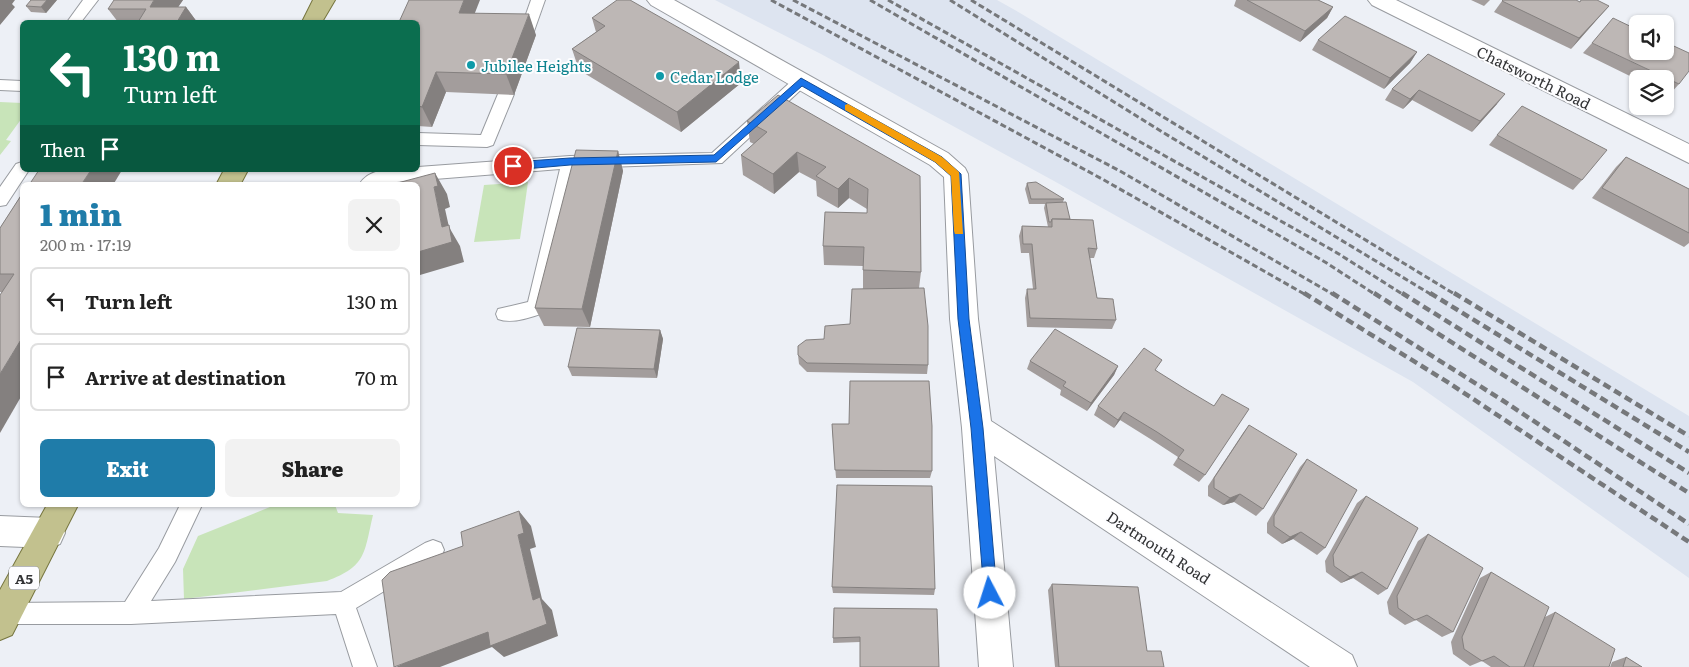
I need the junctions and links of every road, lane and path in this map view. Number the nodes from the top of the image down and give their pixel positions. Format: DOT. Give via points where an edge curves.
graph roads {
  1 [pos="91,0"];
  2 [pos="324,0"];
  3 [pos="538,0"];
  4 [pos="658,0"];
  5 [pos="1379,0"];
  6 [pos="76,20"];
  7 [pos="313,20"];
  8 [pos="526,34"];
  9 [pos="801,81"];
  10 [pos="0,85"];
  11 [pos="20,86"];
  12 [pos="506,94"];
  13 [pos="420,138"];
  14 [pos="1689,154"];
  15 [pos="570,162"];
  16 [pos="20,171"];
  17 [pos="372,182"];
  18 [pos="0,200"];
  19 [pos="504,314"];
  20 [pos="977,428"];
  21 [pos="62,507"];
  22 [pos="190,507"];
  23 [pos="0,531"];
  24 [pos="49,533"];
  25 [pos="433,550"];
  26 [pos="344,603"];
  27 [pos="131,613"];
  28 [pos="2,618"];
  29 [pos="364,667"];
  30 [pos="996,667"];
  31 [pos="1340,667"];
  1 -- 6 [label="lane"];
  2 -- 7 [label="main road"];
  3 -- 8 [label="lane"];
  4 -- 9 [label="street"];
  5 -- 14 [label="street, Chatsworth Road"];
  9 -- 15 [label="lane" via="716,158"];
  9 -- 20 [label="street" via="939,159 956,174 964,319"];
  10 -- 11 [label="lane"];
  12 -- 13 [label="lane" via="487,141"];
  15 -- 17 [label="lane" via="382,176"];
  15 -- 19 [label="lane" via="536,308"];
  16 -- 18 [label="lane"];
  20 -- 30 [label="street"];
  20 -- 31 [label="street, Dartmouth Road"];
  21 -- 24 [label="main road, A5"];
  22 -- 27 [label="lane" via="167,554"];
  23 -- 24 [label="street"];
  24 -- 28 [label="main road, A5"];
  25 -- 26 [label="lane"];
  26 -- 27 [label="lane"];
  26 -- 29 [label="lane"];
  27 -- 28 [label="lane"];
}
